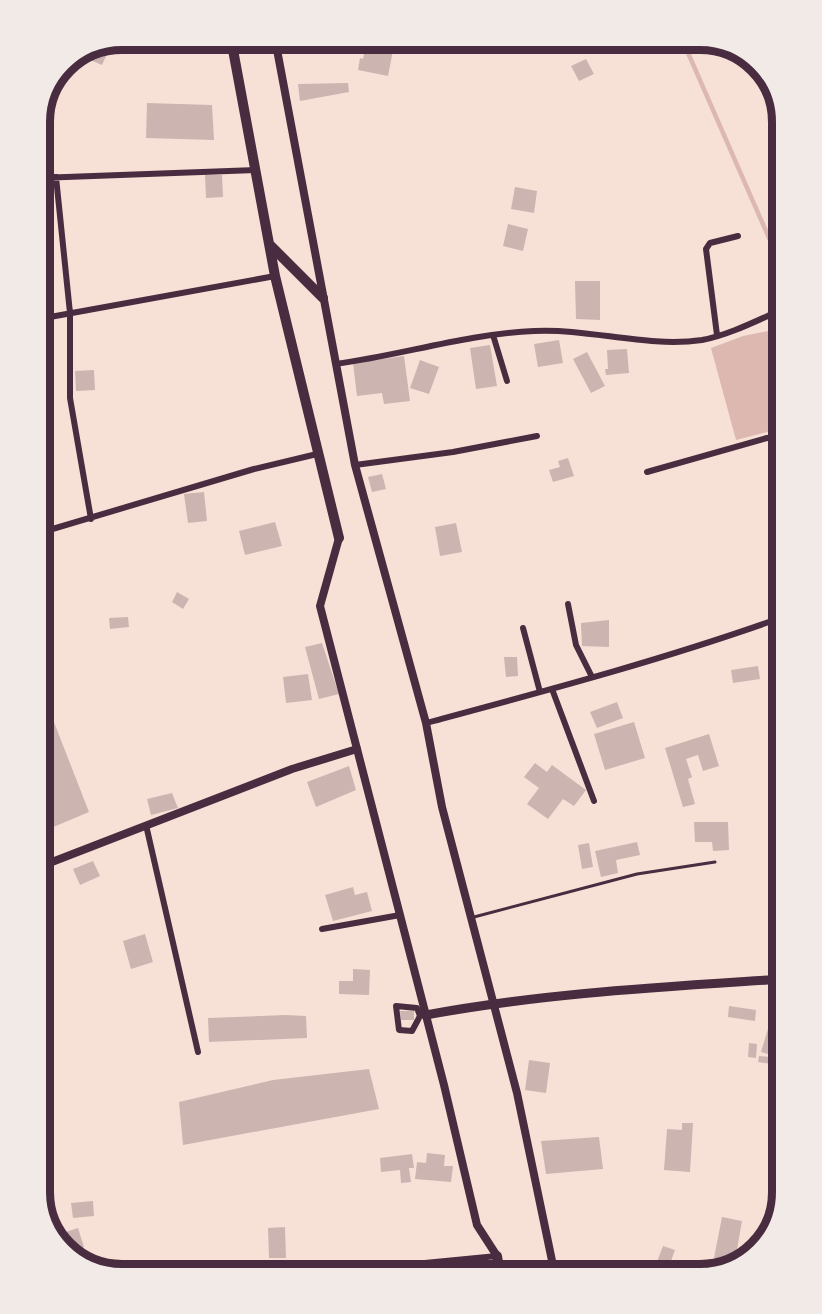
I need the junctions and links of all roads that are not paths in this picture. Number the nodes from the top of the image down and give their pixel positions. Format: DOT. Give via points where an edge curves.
graph roads {
  1 [pos="233,50"];
  2 [pos="277,50"];
  3 [pos="256,170"];
  4 [pos="50,177"];
  5 [pos="56,177"];
  6 [pos="738,236"];
  7 [pos="270,245"];
  8 [pos="275,276"];
  9 [pos="323,298"];
  10 [pos="70,313"];
  11 [pos="772,313"];
  12 [pos="50,317"];
  13 [pos="492,335"];
  14 [pos="717,335"];
  15 [pos="336,364"];
  16 [pos="507,381"];
  17 [pos="537,436"];
  18 [pos="772,437"];
  19 [pos="317,454"];
  20 [pos="355,465"];
  21 [pos="647,472"];
  22 [pos="90,519"];
  23 [pos="50,530"];
  24 [pos="339,538"];
  25 [pos="568,604"];
  26 [pos="772,621"];
  27 [pos="523,628"];
  28 [pos="592,677"];
  29 [pos="552,689"];
  30 [pos="540,692"];
  31 [pos="426,723"];
  32 [pos="357,749"];
  33 [pos="594,801"];
  34 [pos="146,825"];
  35 [pos="715,862"];
  36 [pos="50,863"];
  37 [pos="400,915"];
  38 [pos="472,918"];
  39 [pos="322,929"];
  40 [pos="772,980"];
  41 [pos="492,1003"];
  42 [pos="423,1016"];
  43 [pos="198,1052"];
  44 [pos="497,1256"];
  45 [pos="414,1264"];
  46 [pos="498,1264"];
  47 [pos="553,1264"];
  1 -- 3 [label="highway"];
  2 -- 9 [label="street"];
  3 -- 5 [label="street"];
  3 -- 7 [label="highway"];
  4 -- 5 [label="street"];
  5 -- 10 [label="street"];
  6 -- 14 [label="street" via="710,243 706,249"];
  7 -- 8 [label="highway"];
  7 -- 9 [label="highway"];
  8 -- 10 [label="street"];
  8 -- 19 [label="highway"];
  9 -- 15 [label="street"];
  10 -- 12 [label="street"];
  10 -- 22 [label="street" via="70,398"];
  11 -- 14 [label="street"];
  13 -- 14 [label="street" via="580,331 638,341 702,340"];
  13 -- 15 [label="street"];
  13 -- 16 [label="street"];
  15 -- 20 [label="street"];
  17 -- 20 [label="street"];
  18 -- 21 [label="street"];
  19 -- 22 [label="street"];
  19 -- 24 [label="highway"];
  20 -- 31 [label="street"];
  22 -- 23 [label="street"];
  24 -- 32 [label="street" via="320,606"];
  25 -- 28 [label="street" via="576,645"];
  26 -- 28 [label="street"];
  27 -- 30 [label="street"];
  28 -- 29 [label="street"];
  29 -- 30 [label="street"];
  29 -- 33 [label="street"];
  30 -- 31 [label="street"];
  31 -- 38 [label="street" via="442,807"];
  32 -- 34 [label="main road" via="292,769"];
  32 -- 37 [label="street"];
  34 -- 36 [label="main road"];
  34 -- 43 [label="street"];
  35 -- 38 [label="lane" via="637,874"];
  37 -- 39 [label="street"];
  37 -- 42 [label="street"];
  38 -- 41 [label="street"];
  40 -- 41 [label="main road" via="594,991"];
  41 -- 42 [label="main road"];
  41 -- 47 [label="street" via="517,1094"];
  42 -- 42 [label="street" via="412,1031 399,1030 396,1006 417,1008"];
  42 -- 44 [label="street" via="477,1226"];
  44 -- 45 [label="street"];
  44 -- 46 [label="highway"];
}
